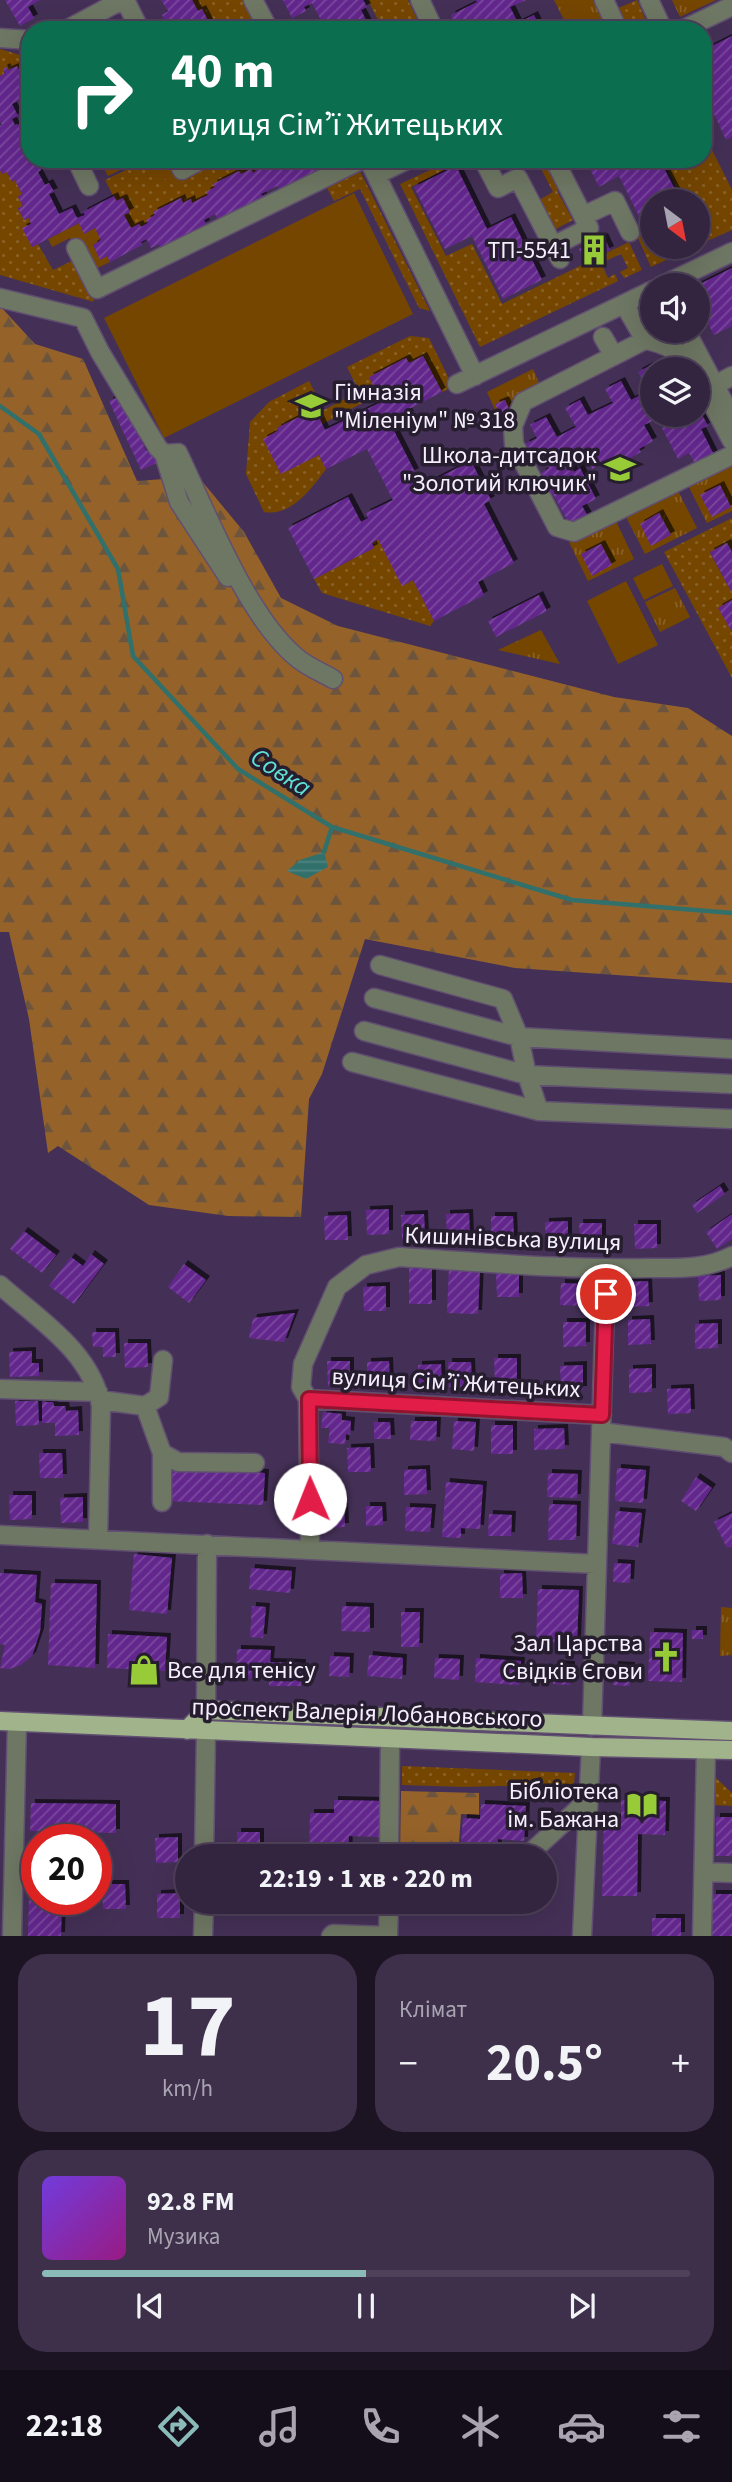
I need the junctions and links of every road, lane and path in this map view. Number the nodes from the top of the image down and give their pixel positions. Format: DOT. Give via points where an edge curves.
graph roads {
  1 [pos="123,0"];
  2 [pos="253,0"];
  3 [pos="420,0"];
  4 [pos="604,0"];
  5 [pos="642,0"];
  6 [pos="649,0"];
  7 [pos="732,6"];
  8 [pos="83,21"];
  9 [pos="135,21"];
  10 [pos="264,21"];
  11 [pos="430,21"];
  12 [pos="614,21"];
  13 [pos="652,21"];
  14 [pos="659,21"];
  15 [pos="701,21"];
  16 [pos="0,38"];
  17 [pos="21,39"];
  18 [pos="80,168"];
  19 [pos="362,168"];
  20 [pos="371,168"];
  21 [pos="488,168"];
  22 [pos="559,168"];
  23 [pos="89,186"];
  24 [pos="583,216"];
  25 [pos="630,232"];
  26 [pos="76,248"];
  27 [pos="732,252"];
  28 [pos="688,273"];
  29 [pos="640,296"];
  30 [pos="0,298"];
  31 [pos="624,304"];
  32 [pos="640,331"];
  33 [pos="603,337"];
  34 [pos="640,343"];
  35 [pos="659,343"];
  36 [pos="614,356"];
  37 [pos="683,357"];
  38 [pos="475,376"];
  39 [pos="732,376"];
  40 [pos="710,381"];
  41 [pos="457,384"];
  42 [pos="710,388"];
  43 [pos="710,391"];
  44 [pos="732,418"];
  45 [pos="732,441"];
  46 [pos="732,455"];
  47 [pos="332,679"];
  48 [pos="380,965"];
  49 [pos="374,998"];
  50 [pos="364,1031"];
  51 [pos="519,1037"];
  52 [pos="732,1049"];
  53 [pos="352,1062"];
  54 [pos="527,1075"];
  55 [pos="732,1084"];
  56 [pos="539,1111"];
  57 [pos="732,1119"];
  58 [pos="732,1256"];
  59 [pos="606,1269"];
  60 [pos="0,1286"];
  61 [pos="163,1360"];
  62 [pos="0,1389"];
  63 [pos="99,1396"];
  64 [pos="309,1399"];
  65 [pos="145,1406"];
  66 [pos="602,1424"];
  67 [pos="162,1453"];
  68 [pos="732,1453"];
  69 [pos="255,1463"];
  70 [pos="162,1502"];
  71 [pos="0,1535"];
  72 [pos="98,1539"];
  73 [pos="206,1544"];
  74 [pos="310,1550"];
  75 [pos="597,1564"];
  76 [pos="206,1710"];
  77 [pos="8,1722"];
  78 [pos="592,1726"];
  79 [pos="187,1730"];
  80 [pos="206,1730"];
  81 [pos="732,1731"];
  82 [pos="390,1739"];
  83 [pos="591,1747"];
  84 [pos="706,1749"];
  85 [pos="732,1750"];
  86 [pos="590,1799"];
  87 [pos="204,1844"];
  88 [pos="389,1844"];
  89 [pos="540,1844"];
  90 [pos="704,1872"];
  91 [pos="732,1873"];
  92 [pos="204,1914"];
  93 [pos="389,1914"];
  94 [pos="12,1936"];
  95 [pos="203,1936"];
  96 [pos="331,1936"];
  97 [pos="388,1936"];
  98 [pos="582,1936"];
  99 [pos="702,1936"];
  1 -- 8 [label="street"];
  1 -- 9 [label="street"];
  2 -- 10 [label="street"];
  3 -- 11 [label="street"];
  4 -- 12 [label="street"];
  5 -- 13 [label="street"];
  6 -- 14 [label="street"];
  7 -- 15 [label="street"];
  16 -- 17 [label="street"];
  18 -- 23 [label="street"];
  19 -- 26 [label="street" via="97,289"];
  20 -- 38 [label="street"];
  21 -- 24 [label="street" via="498,188 518,178 557,253 589,228"];
  22 -- 24 [label="street"];
  24 -- 25 [label="street" via="615,201"];
  27 -- 28 [label="street"];
  29 -- 31 [label="street"];
  30 -- 47 [label="street" via="83,318 100,352 131,389 164,454 178,453 250,599 272,631 296,658"];
  31 -- 32 [label="street"];
  31 -- 38 [label="street"];
  33 -- 36 [label="street"];
  34 -- 36 [label="street"];
  35 -- 37 [label="street"];
  36 -- 46 [label="street" via="523,402 513,426 514,444 557,527 574,532"];
  38 -- 41 [label="street"];
  39 -- 40 [label="street"];
  42 -- 44 [label="street"];
  43 -- 45 [label="street"];
  48 -- 51 [label="street" via="503,999"];
  49 -- 51 [label="street"];
  50 -- 54 [label="street"];
  51 -- 52 [label="street"];
  51 -- 54 [label="street"];
  53 -- 56 [label="street"];
  54 -- 55 [label="street"];
  54 -- 56 [label="street"];
  56 -- 57 [label="street"];
  58 -- 59 [label="street, Кишинівська вулиця" via="695,1268"];
  59 -- 64 [label="street, Кишинівська вулиця" via="399,1257 366,1265 337,1287 303,1364 301,1387"];
  59 -- 66 [label="street"];
  60 -- 63 [label="street" via="71,1348 88,1368"];
  61 -- 65 [label="street" via="159,1397"];
  62 -- 63 [label="street"];
  63 -- 65 [label="street"];
  63 -- 72 [label="street"];
  64 -- 66 [label="street, вулиця Сімʼї Житецьких"];
  64 -- 74 [label="street, Кишинівська вулиця"];
  65 -- 67 [label="street"];
  66 -- 68 [label="street, вулиця Сімʼї Житецьких" via="724,1447"];
  66 -- 75 [label="street"];
  67 -- 69 [label="street" via="178,1462"];
  67 -- 70 [label="street"];
  71 -- 72 [label="street"];
  72 -- 73 [label="street"];
  73 -- 74 [label="street"];
  73 -- 76 [label="street"];
  74 -- 75 [label="street"];
  75 -- 78 [label="street"];
  76 -- 78 [label="main road, проспект Валерія Лобановського"];
  76 -- 79 [label="main road"];
  77 -- 79 [label="main road, проспект Валерія Лобановського"];
  77 -- 94 [label="street"];
  78 -- 81 [label="main road, проспект Валерія Лобановського"];
  79 -- 80 [label="main road, проспект Валерія Лобановського"];
  80 -- 82 [label="main road, проспект Валерія Лобановського"];
  80 -- 87 [label="street"];
  82 -- 83 [label="main road, проспект Валерія Лобановського"];
  82 -- 88 [label="street"];
  83 -- 84 [label="main road, проспект Валерія Лобановського"];
  83 -- 86 [label="street"];
  84 -- 85 [label="main road, проспект Валерія Лобановського"];
  84 -- 90 [label="street"];
  86 -- 89 [label="street"];
  86 -- 98 [label="street"];
  90 -- 91 [label="street"];
  90 -- 99 [label="street"];
  92 -- 95 [label="street"];
  93 -- 97 [label="street"];
  96 -- 97 [label="street"];
}
